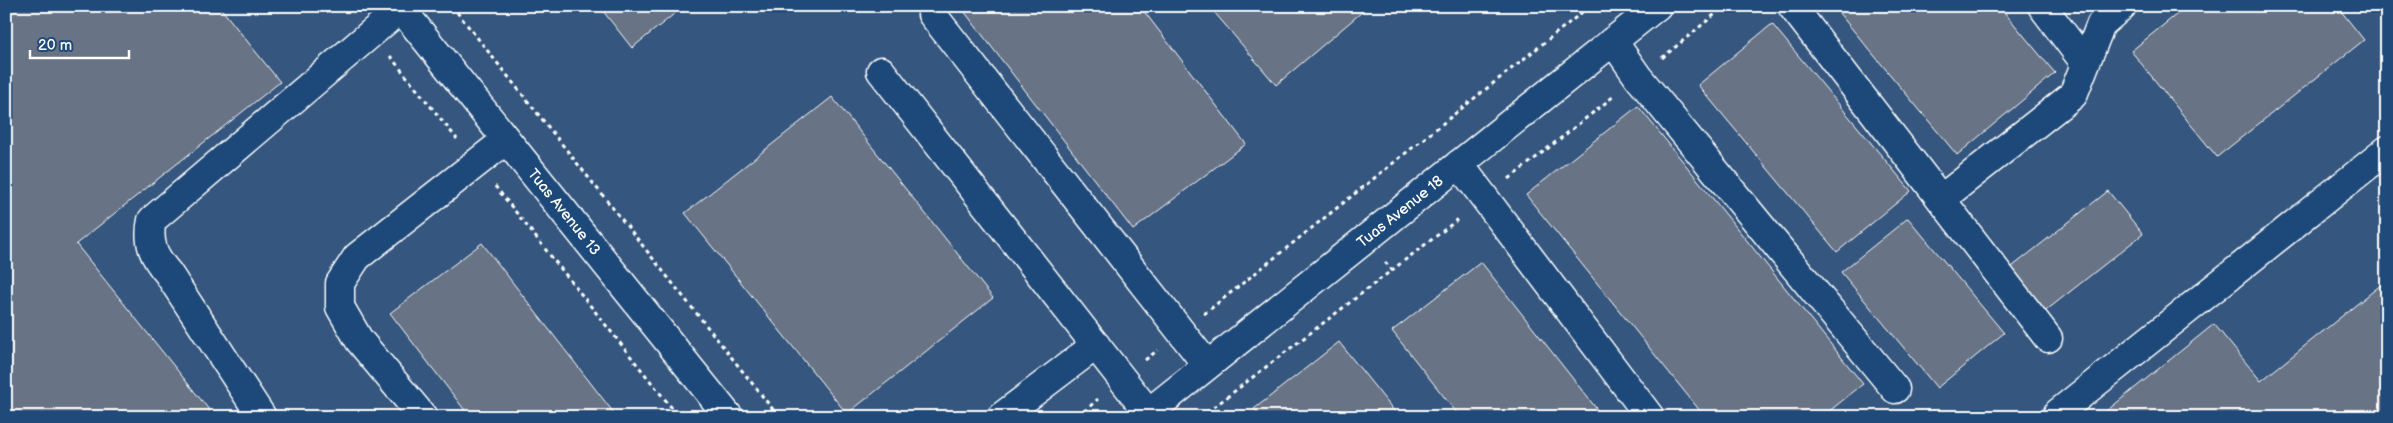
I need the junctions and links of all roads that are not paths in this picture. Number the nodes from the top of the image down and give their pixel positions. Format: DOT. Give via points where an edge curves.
graph roads {
  1 [pos="1657,6"];
  2 [pos="1792,6"];
  3 [pos="2042,6"];
  4 [pos="2122,6"];
  5 [pos="400,7"];
  6 [pos="932,14"];
  7 [pos="1612,41"];
  8 [pos="2086,63"];
  9 [pos="880,71"];
  10 [pos="506,140"];
  11 [pos="2387,150"];
  12 [pos="1459,164"];
  13 [pos="1941,199"];
  14 [pos="2048,338"];
  15 [pos="1096,345"];
  16 [pos="1207,365"];
  17 [pos="1895,390"];
  18 [pos="2058,413"];
  19 [pos="1146,415"];
  20 [pos="262,417"];
  21 [pos="423,417"];
  22 [pos="729,417"];
  23 [pos="1000,417"];
  24 [pos="1650,417"];
  1 -- 7 [label="street, Tuas Avenue 18"];
  2 -- 13 [label="street"];
  3 -- 8 [label="street"];
  4 -- 8 [label="street" via="2101,24"];
  5 -- 10 [label="street, Tuas Avenue 13"];
  5 -- 20 [label="street" via="152,220 149,236 155,258"];
  6 -- 16 [label="street"];
  7 -- 12 [label="street, Tuas Avenue 18"];
  7 -- 17 [label="street"];
  8 -- 13 [label="street" via="2073,95"];
  9 -- 15 [label="street"];
  10 -- 21 [label="street" via="357,257 340,283 340,307 359,340"];
  10 -- 22 [label="street, Tuas Avenue 13"];
  11 -- 18 [label="street"];
  12 -- 16 [label="street, Tuas Avenue 18"];
  12 -- 24 [label="street"];
  13 -- 14 [label="street"];
  15 -- 19 [label="street"];
  15 -- 23 [label="street"];
  16 -- 19 [label="street, Tuas Avenue 18"];
}
